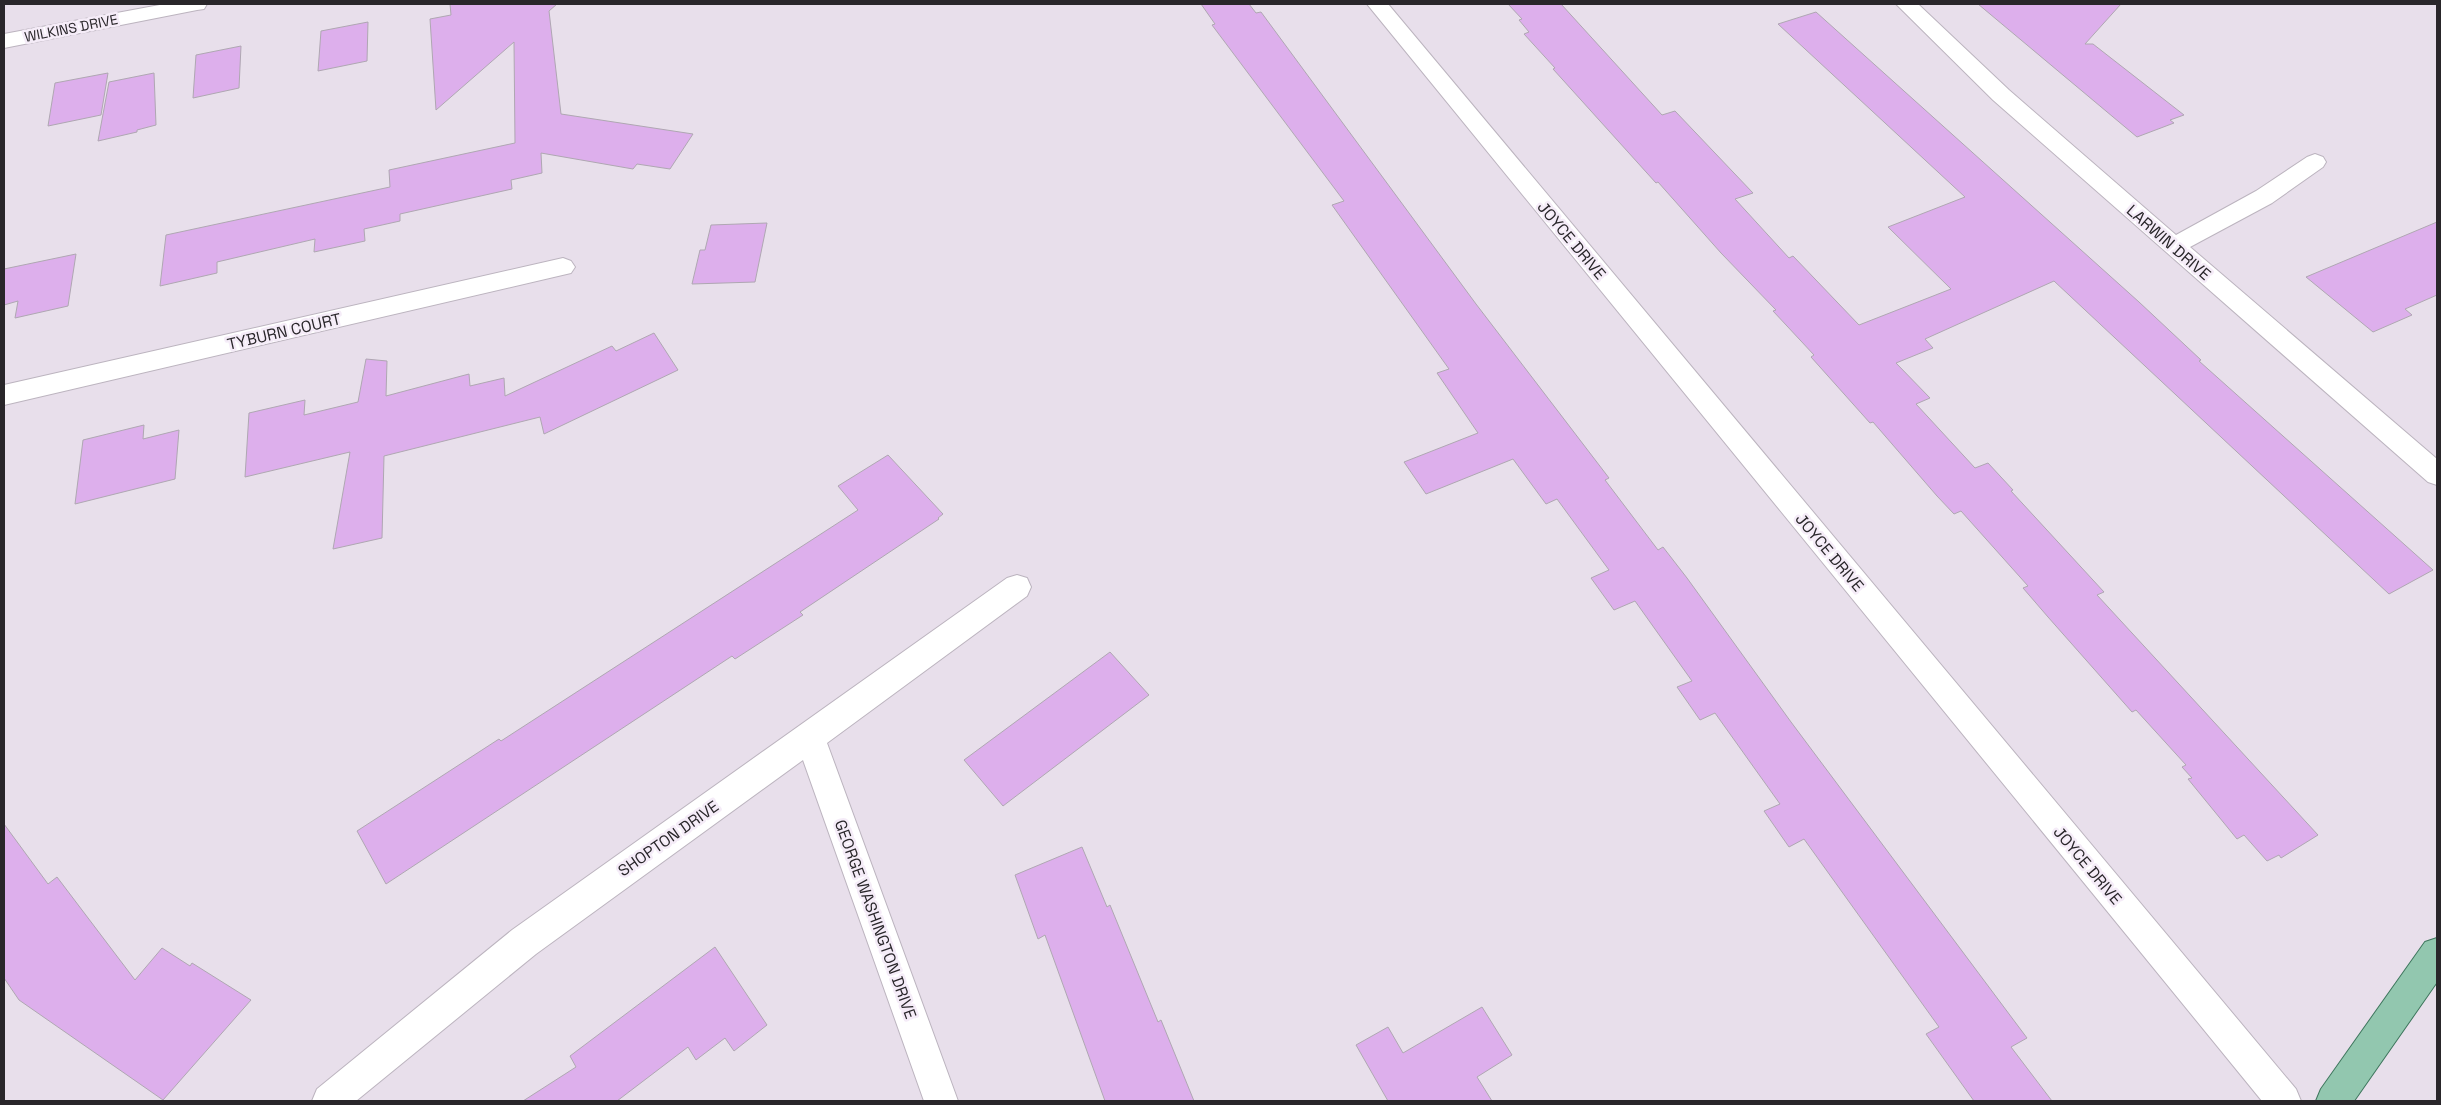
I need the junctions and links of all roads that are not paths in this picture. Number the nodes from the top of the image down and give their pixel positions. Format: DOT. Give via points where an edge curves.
graph roads {
  1 [pos="197,4"];
  2 [pos="1377,4"];
  3 [pos="1906,4"];
  4 [pos="4,41"];
  5 [pos="2315,162"];
  6 [pos="2173,246"];
  7 [pos="563,266"];
  8 [pos="4,395"];
  9 [pos="2437,474"];
  10 [pos="1017,587"];
  11 [pos="810,738"];
  12 [pos="2437,954"];
  13 [pos="329,1101"];
  14 [pos="941,1101"];
  15 [pos="2284,1101"];
  16 [pos="2333,1101"];
  1 -- 4 [label="street, WILKINS DRIVE"];
  2 -- 15 [label="street, JOYCE DRIVE"];
  3 -- 6 [label="street, LARWIN DRIVE" via="2001,95"];
  5 -- 6 [label="street" via="2252,205"];
  6 -- 9 [label="street, LARWIN DRIVE"];
  7 -- 8 [label="street, TYBURN COURT"];
  10 -- 11 [label="street, SHOPTON DRIVE"];
  11 -- 13 [label="street, SHOPTON DRIVE" via="524,942"];
  11 -- 14 [label="street, GEORGE WASHINGTON DRIVE"];
  12 -- 16 [label="main road"];
}
